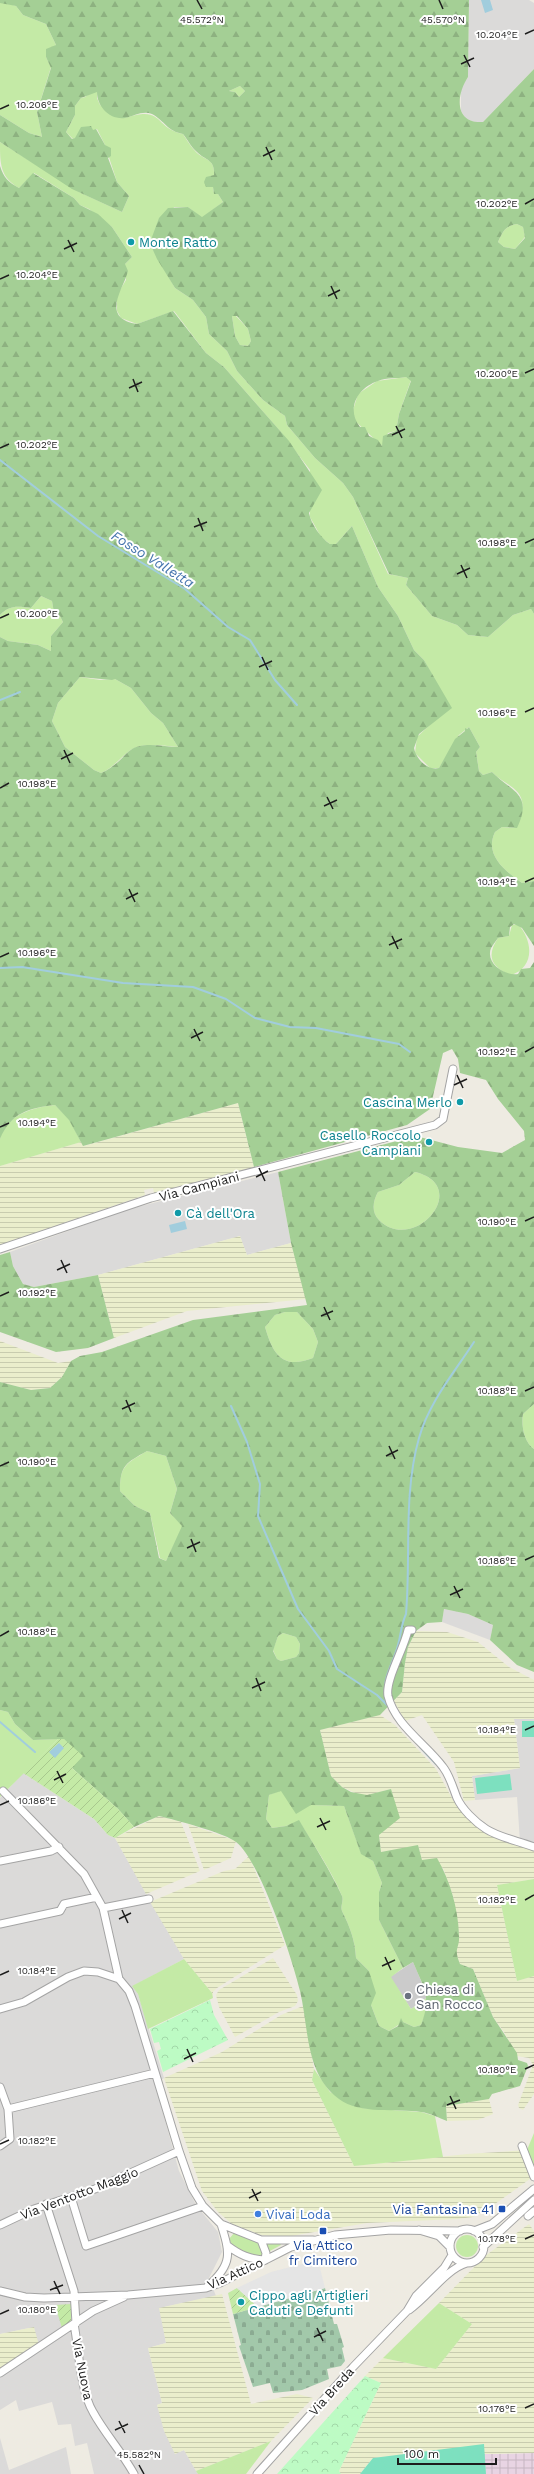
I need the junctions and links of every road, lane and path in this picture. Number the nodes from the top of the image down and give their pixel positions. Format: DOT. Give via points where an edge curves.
graph roads {
  1 [pos="453,1069"];
  2 [pos="0,1249"];
  3 [pos="410,1630"];
  4 [pos="3,1791"];
  5 [pos="59,1847"];
  6 [pos="534,1847"];
  7 [pos="0,1861"];
  8 [pos="97,1897"];
  9 [pos="149,1899"];
  10 [pos="103,1908"];
  11 [pos="0,1924"];
  12 [pos="119,1979"];
  13 [pos="0,2009"];
  14 [pos="156,2073"];
  15 [pos="0,2087"];
  16 [pos="8,2109"];
  17 [pos="0,2146"];
  18 [pos="522,2146"];
  19 [pos="179,2151"];
  20 [pos="534,2177"];
  21 [pos="534,2189"];
  22 [pos="71,2197"];
  23 [pos="534,2200"];
  24 [pos="46,2204"];
  25 [pos="203,2206"];
  26 [pos="534,2211"];
  27 [pos="528,2216"];
  28 [pos="0,2224"];
  29 [pos="220,2224"];
  30 [pos="418,2230"];
  31 [pos="460,2231"];
  32 [pos="474,2231"];
  33 [pos="261,2240"];
  34 [pos="313,2240"];
  35 [pos="228,2246"];
  36 [pos="450,2247"];
  37 [pos="483,2247"];
  38 [pos="452,2255"];
  39 [pos="265,2260"];
  40 [pos="467,2263"];
  41 [pos="206,2288"];
  42 [pos="0,2291"];
  43 [pos="128,2295"];
  44 [pos="96,2296"];
  45 [pos="73,2297"];
  46 [pos="97,2309"];
  47 [pos="407,2311"];
  48 [pos="75,2323"];
  49 [pos="0,2373"];
  50 [pos="134,2474"];
  51 [pos="257,2474"];
  1 -- 2 [label="street, Via Campiani" via="443,1119 435,1125 150,1198"];
  3 -- 6 [label="street" via="397,1665 389,1676 388,1695 397,1714 443,1768 460,1804 476,1820 496,1834"];
  4 -- 5 [label="street"];
  5 -- 7 [label="street" via="51,1851"];
  5 -- 8 [label="street" via="84,1874"];
  8 -- 10 [label="street"];
  8 -- 11 [label="street" via="64,1904 60,1911"];
  9 -- 10 [label="street"];
  10 -- 12 [label="street"];
  12 -- 13 [label="street" via="98,1972 84,1972 68,1977 24,2002"];
  12 -- 14 [label="street" via="129,1991 135,2006"];
  14 -- 16 [label="street"];
  14 -- 19 [label="street"];
  15 -- 16 [label="street"];
  16 -- 17 [label="street" via="10,2139"];
  18 -- 20 [label="street"];
  19 -- 22 [label="street, Via Ventotto Maggio" via="95,2189"];
  19 -- 25 [label="street" via="192,2188"];
  21 -- 32 [label="street" via="492,2224"];
  22 -- 24 [label="street, Via Ventotto Maggio"];
  22 -- 25 [label="street" via="86,2246"];
  23 -- 37 [label="street, Via Breda"];
  24 -- 28 [label="street, Via Ventotto Maggio"];
  24 -- 45 [label="street, Via Nuova" via="74,2291"];
  25 -- 29 [label="street"];
  26 -- 27 [label="street"];
  29 -- 33 [label="street"];
  29 -- 35 [label="street"];
  30 -- 31 [label="street, Via Attico" via="426,2228"];
  30 -- 34 [label="street, Via Attico" via="366,2231"];
  30 -- 36 [label="street, Via Attico" via="439,2236"];
  31 -- 32 [label="street"];
  31 -- 36 [label="street" via="451,2240"];
  32 -- 37 [label="street" via="482,2241"];
  33 -- 34 [label="street"];
  33 -- 39 [label="street" via="266,2253"];
  34 -- 39 [label="street, Via Attico"];
  35 -- 39 [label="street" via="241,2256"];
  35 -- 41 [label="street" via="226,2266"];
  36 -- 38 [label="street"];
  37 -- 40 [label="street, Via Breda" via="475,2261"];
  38 -- 40 [label="street" via="457,2260"];
  38 -- 47 [label="street, Via Breda" via="444,2268 416,2296"];
  39 -- 41 [label="street, Via Attico"];
  40 -- 47 [label="street, Via Breda" via="456,2268 422,2302"];
  41 -- 43 [label="street, Via Attico"];
  42 -- 45 [label="street, Via Attico" via="25,2297"];
  43 -- 44 [label="street, Via Attico"];
  43 -- 46 [label="street"];
  44 -- 45 [label="street, Via Attico"];
  44 -- 46 [label="street"];
  45 -- 48 [label="street, Via Nuova"];
  46 -- 48 [label="street"];
  47 -- 51 [label="street, Via Breda"];
  48 -- 49 [label="street"];
  48 -- 50 [label="street, Via Nuova" via="86,2393 92,2412 117,2445"];
}
